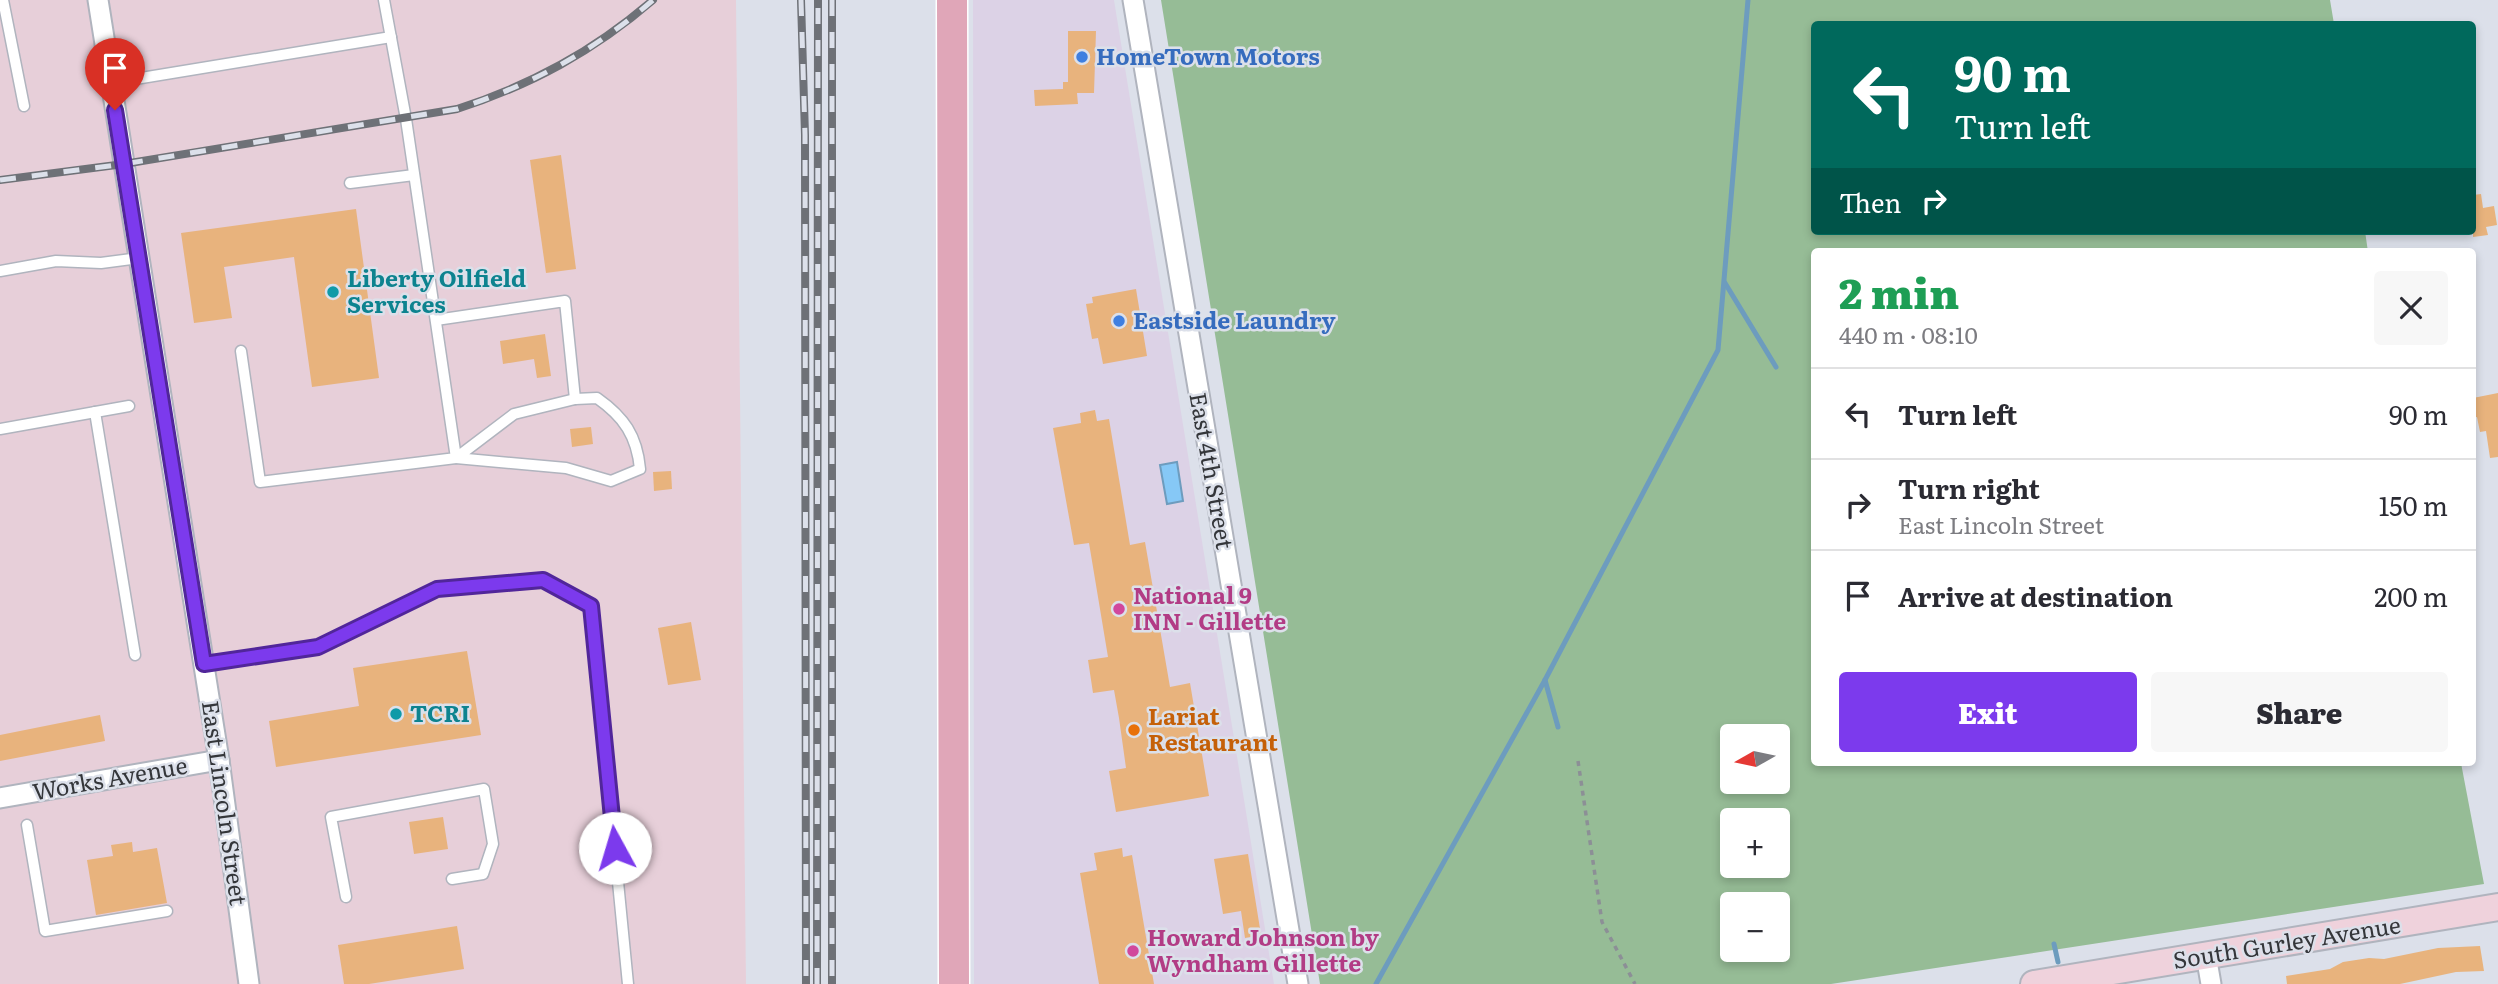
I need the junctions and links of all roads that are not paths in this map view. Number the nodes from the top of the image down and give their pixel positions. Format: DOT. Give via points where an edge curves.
graph roads {
  1 [pos="3,0"];
  2 [pos="98,0"];
  3 [pos="384,0"];
  4 [pos="952,0"];
  5 [pos="1133,0"];
  6 [pos="391,37"];
  7 [pos="111,83"];
  8 [pos="24,106"];
  9 [pos="414,175"];
  10 [pos="350,183"];
  11 [pos="139,258"];
  12 [pos="0,271"];
  13 [pos="436,320"];
  14 [pos="241,351"];
  15 [pos="575,399"];
  16 [pos="129,406"];
  17 [pos="94,412"];
  18 [pos="0,429"];
  19 [pos="456,458"];
  20 [pos="135,655"];
  21 [pos="204,664"];
  22 [pos="219,760"];
  23 [pos="0,799"];
  24 [pos="27,825"];
  25 [pos="452,879"];
  26 [pos="346,897"];
  27 [pos="2498,907"];
  28 [pos="167,911"];
  29 [pos="2207,955"];
  30 [pos="2050,983"];
  31 [pos="249,984"];
  32 [pos="628,984"];
  33 [pos="954,984"];
  34 [pos="1298,984"];
  35 [pos="2211,984"];
  1 -- 8 [label="lane"];
  2 -- 7 [label="street, East Lincoln Street"];
  3 -- 6 [label="lane"];
  4 -- 33 [label="main road"];
  5 -- 34 [label="street, East 4th Street"];
  6 -- 7 [label="lane"];
  6 -- 9 [label="lane"];
  7 -- 11 [label="street, East Lincoln Street"];
  9 -- 10 [label="lane"];
  9 -- 13 [label="lane"];
  11 -- 12 [label="lane" via="101,263 57,261"];
  11 -- 21 [label="street, East Lincoln Street"];
  13 -- 15 [label="lane" via="565,301"];
  13 -- 19 [label="lane"];
  14 -- 19 [label="lane" via="260,482"];
  15 -- 19 [label="lane" via="514,414"];
  15 -- 19 [label="lane" via="597,398 616,411 638,445 640,469 611,481 566,468"];
  16 -- 17 [label="lane"];
  17 -- 18 [label="lane"];
  17 -- 20 [label="lane"];
  21 -- 22 [label="street, East Lincoln Street"];
  21 -- 32 [label="lane" via="318,647 437,589 543,580 591,606"];
  22 -- 23 [label="street, Works Avenue"];
  22 -- 31 [label="street, East Lincoln Street"];
  24 -- 28 [label="lane" via="45,932"];
  25 -- 26 [label="lane" via="483,874 493,844 484,789 331,817"];
  27 -- 29 [label="street, South Gurley Avenue"];
  29 -- 30 [label="street, South Gurley Avenue"];
  29 -- 35 [label="street"];
}
